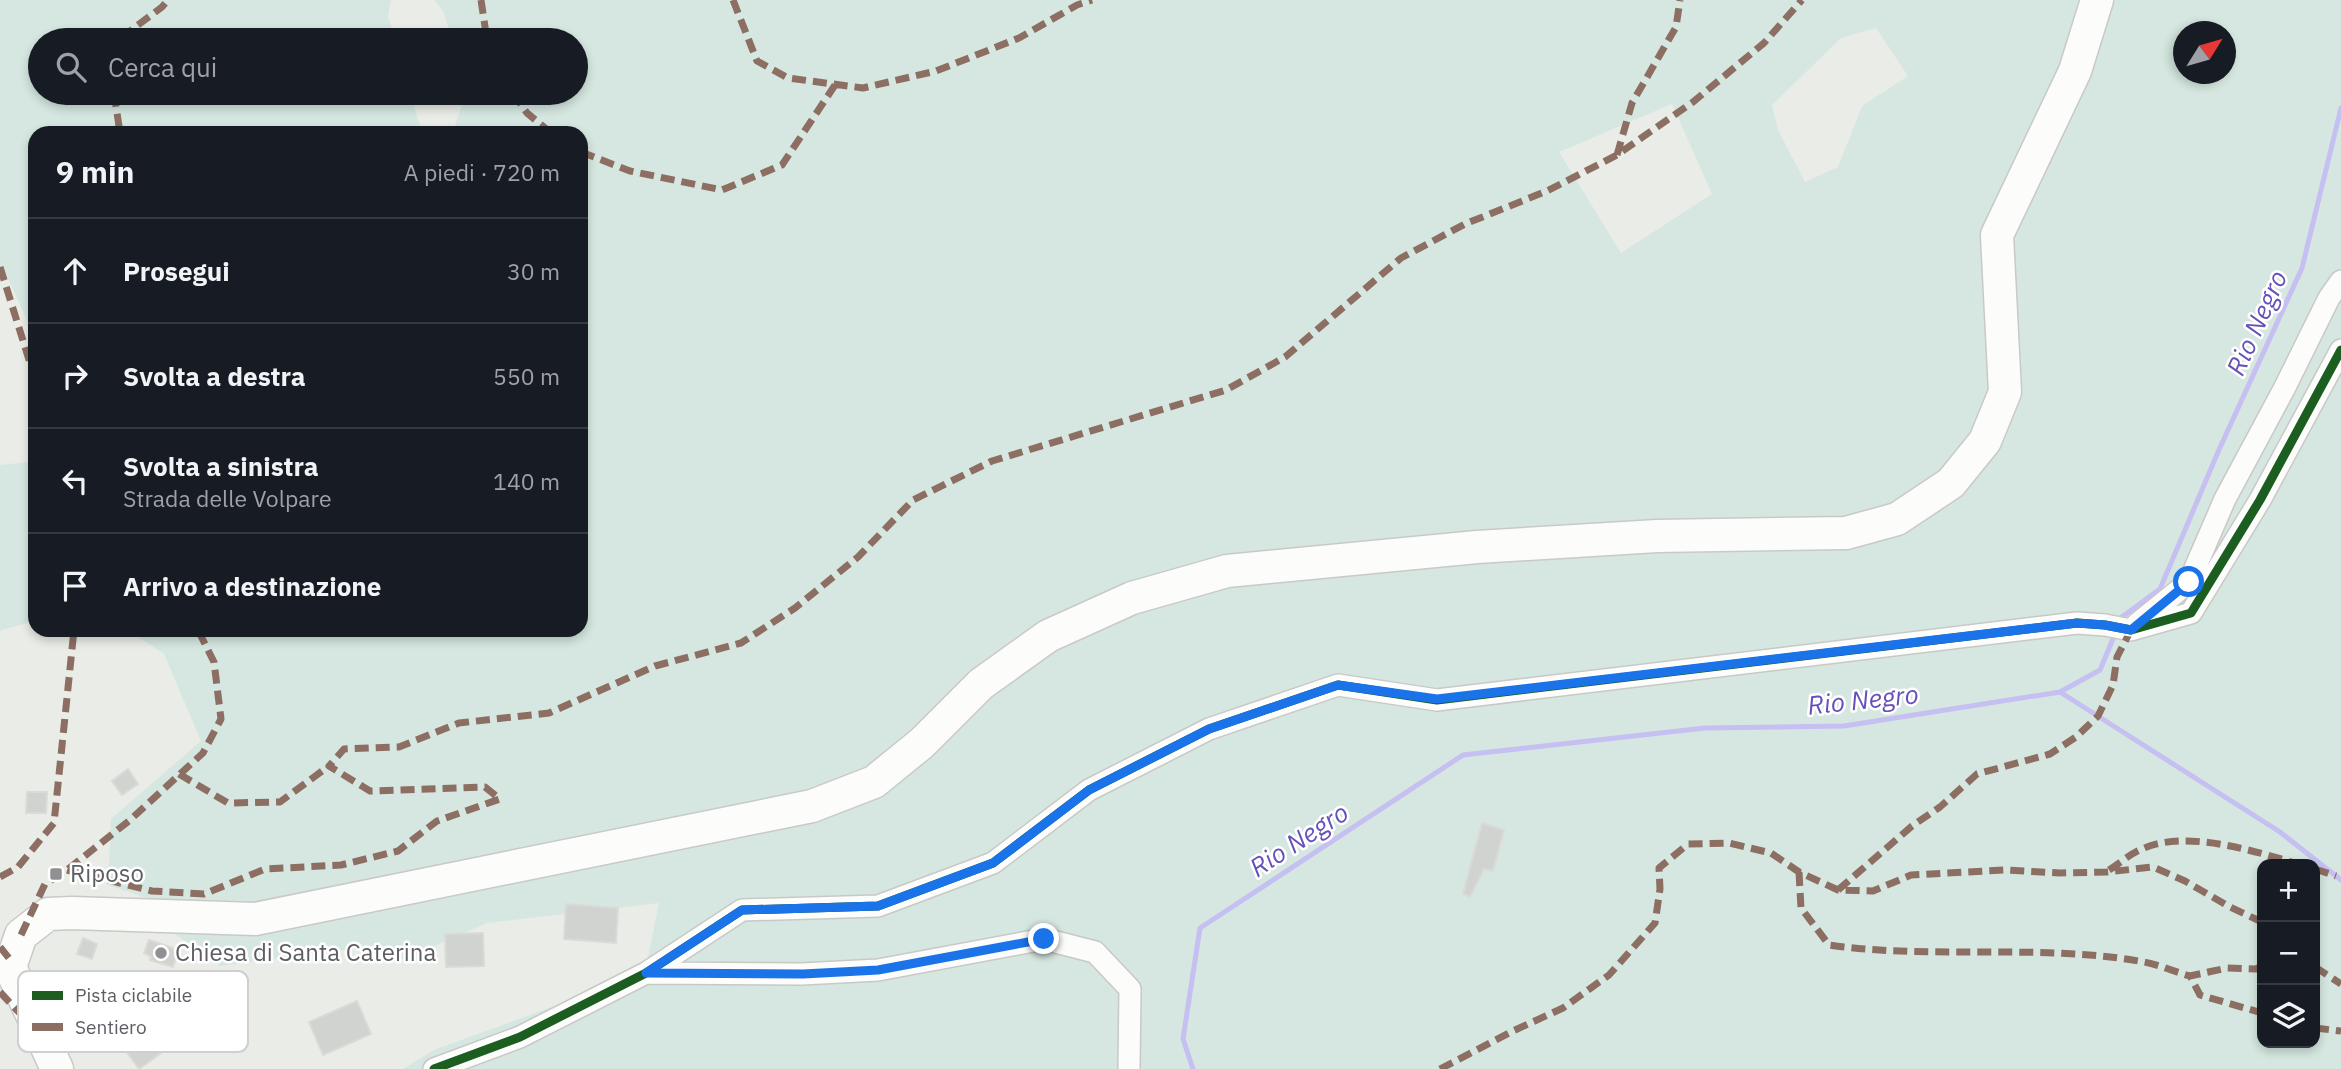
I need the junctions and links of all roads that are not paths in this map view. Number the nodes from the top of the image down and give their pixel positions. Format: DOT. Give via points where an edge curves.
graph roads {
  1 [pos="2097,0"];
  2 [pos="2341,281"];
  3 [pos="2341,350"];
  4 [pos="2131,630"];
  5 [pos="646,973"];
  6 [pos="18,984"];
  7 [pos="49,1052"];
  8 [pos="57,1069"];
  9 [pos="434,1069"];
  10 [pos="1129,1069"];
  1 -- 6 [label="main road" via="2075,71 1997,235 2005,392 1984,441 1951,483 1897,519 1846,533 1601,539 1227,570 1132,598 1048,636 981,684 922,743 874,782 812,806 255,919 48,914 21,935 10,967"];
  2 -- 4 [label="street" via="2225,499 2189,582"];
  3 -- 4 [label="street" via="2260,500 2191,613"];
  4 -- 5 [label="street" via="2077,623 1437,699 1338,685 1209,729 1089,790 993,863 878,906 742,910"];
  5 -- 9 [label="street" via="520,1037"];
  5 -- 10 [label="street" via="878,970 1044,939 1095,952 1130,989"];
  7 -- 8 [label="main road"];
}
